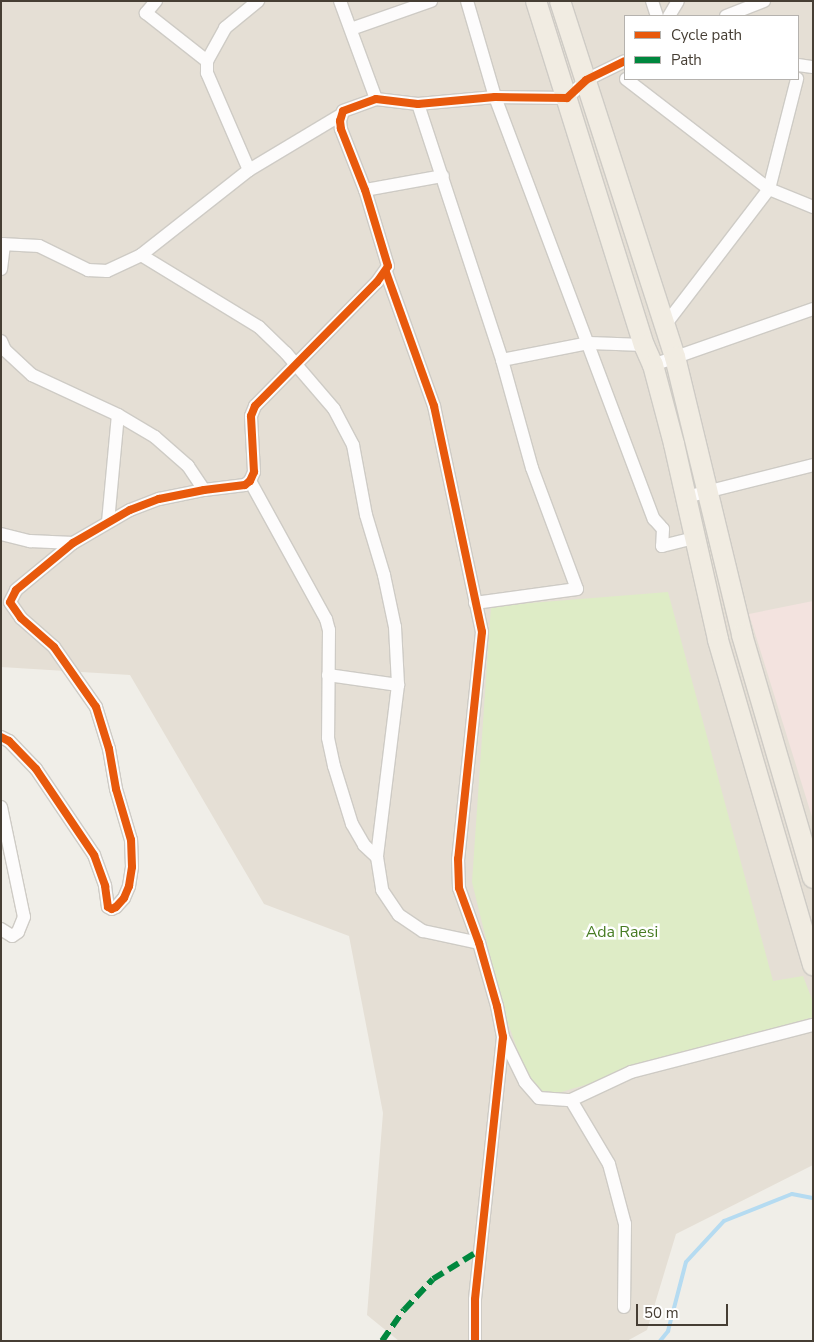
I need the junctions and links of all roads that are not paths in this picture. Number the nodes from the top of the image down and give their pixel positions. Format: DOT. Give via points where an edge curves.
graph roads {
  1 [pos="156,1"];
  2 [pos="258,1"];
  3 [pos="340,1"];
  4 [pos="431,1"];
  5 [pos="467,1"];
  6 [pos="536,1"];
  7 [pos="560,1"];
  8 [pos="652,1"];
  9 [pos="678,1"];
  10 [pos="764,1"];
  11 [pos="657,15"];
  12 [pos="670,15"];
  13 [pos="729,15"];
  14 [pos="351,29"];
  15 [pos="207,61"];
  16 [pos="624,62"];
  17 [pos="612,68"];
  18 [pos="624,77"];
  19 [pos="586,80"];
  20 [pos="629,80"];
  21 [pos="797,80"];
  22 [pos="495,97"];
  23 [pos="566,98"];
  24 [pos="376,99"];
  25 [pos="418,104"];
  26 [pos="341,115"];
  27 [pos="249,170"];
  28 [pos="442,176"];
  29 [pos="769,189"];
  30 [pos="365,190"];
  31 [pos="813,207"];
  32 [pos="2,244"];
  33 [pos="141,255"];
  34 [pos="1,269"];
  35 [pos="386,272"];
  36 [pos="813,309"];
  37 [pos="665,325"];
  38 [pos="1,341"];
  39 [pos="589,343"];
  40 [pos="644,345"];
  41 [pos="675,356"];
  42 [pos="502,360"];
  43 [pos="295,365"];
  44 [pos="654,365"];
  45 [pos="118,415"];
  46 [pos="813,465"];
  47 [pos="250,481"];
  48 [pos="204,490"];
  49 [pos="708,491"];
  50 [pos="686,497"];
  51 [pos="108,522"];
  52 [pos="1,534"];
  53 [pos="694,538"];
  54 [pos="73,542"];
  55 [pos="730,579"];
  56 [pos="704,585"];
  57 [pos="475,603"];
  58 [pos="328,675"];
  59 [pos="398,685"];
  60 [pos="1,737"];
  61 [pos="1,807"];
  62 [pos="377,857"];
  63 [pos="813,878"];
  64 [pos="1,929"];
  65 [pos="479,943"];
  66 [pos="813,965"];
  67 [pos="813,1025"];
  68 [pos="503,1037"];
  69 [pos="571,1100"];
  70 [pos="624,1307"];
  71 [pos="475,1341"];
  1 -- 15 [label="street" via="146,13"];
  2 -- 15 [label="street" via="225,28"];
  3 -- 14 [label="street"];
  4 -- 14 [label="street"];
  5 -- 22 [label="street"];
  6 -- 23 [label="main road"];
  7 -- 19 [label="main road"];
  8 -- 11 [label="street"];
  9 -- 12 [label="street"];
  10 -- 13 [label="street"];
  14 -- 24 [label="street"];
  15 -- 27 [label="street" via="206,73"];
  16 -- 17 [label="street"];
  17 -- 18 [label="street"];
  17 -- 19 [label="street"];
  19 -- 23 [label="street"];
  19 -- 37 [label="main road"];
  20 -- 29 [label="street"];
  21 -- 29 [label="street"];
  22 -- 23 [label="street"];
  22 -- 25 [label="street"];
  22 -- 39 [label="street"];
  23 -- 40 [label="main road"];
  24 -- 25 [label="street"];
  24 -- 26 [label="street" via="348,108"];
  25 -- 28 [label="street"];
  26 -- 27 [label="street"];
  26 -- 30 [label="street" via="341,130"];
  27 -- 33 [label="street"];
  28 -- 30 [label="street"];
  28 -- 42 [label="street"];
  29 -- 31 [label="street"];
  29 -- 37 [label="street"];
  30 -- 35 [label="street" via="387,258"];
  32 -- 33 [label="street" via="39,246 88,270 107,271"];
  32 -- 34 [label="street"];
  33 -- 43 [label="street" via="259,327"];
  35 -- 43 [label="street"];
  35 -- 57 [label="street" via="434,406"];
  36 -- 41 [label="street"];
  37 -- 41 [label="main road"];
  38 -- 45 [label="street" via="5,350 32,375"];
  39 -- 40 [label="street"];
  39 -- 42 [label="street"];
  39 -- 53 [label="street" via="654,519 663,529 662,546"];
  40 -- 44 [label="main road"];
  41 -- 44 [label="street"];
  41 -- 49 [label="main road"];
  42 -- 57 [label="street" via="532,468 577,589"];
  43 -- 47 [label="street" via="261,398 251,416 254,472"];
  43 -- 59 [label="street" via="334,409 353,445 366,515 395,627"];
  44 -- 50 [label="main road"];
  45 -- 48 [label="street" via="155,437 188,466"];
  45 -- 51 [label="street"];
  46 -- 49 [label="street"];
  47 -- 48 [label="street" via="244,485"];
  47 -- 58 [label="street" via="326,619 329,630"];
  48 -- 51 [label="street" via="159,499"];
  49 -- 50 [label="street"];
  49 -- 55 [label="main road"];
  50 -- 53 [label="main road"];
  51 -- 54 [label="street"];
  52 -- 54 [label="street" via="30,541"];
  53 -- 56 [label="main road"];
  54 -- 60 [label="street" via="16,590 10,602 21,618 54,647 96,708 131,840 129,886 116,907 108,907 105,886 94,855 36,768"];
  55 -- 56 [label="main road"];
  55 -- 63 [label="main road" via="742,634"];
  56 -- 66 [label="main road"];
  57 -- 65 [label="street" via="482,632 458,859 459,888"];
  58 -- 59 [label="street"];
  58 -- 62 [label="street" via="328,738 334,766 352,824 364,845"];
  59 -- 62 [label="street"];
  61 -- 64 [label="street" via="24,917 18,932 12,936"];
  62 -- 65 [label="street" via="382,890 399,915 423,931"];
  65 -- 68 [label="street"];
  67 -- 69 [label="street" via="631,1072"];
  68 -- 69 [label="street" via="525,1082 539,1098"];
  68 -- 71 [label="street" via="475,1300"];
  69 -- 70 [label="street" via="609,1164 625,1224"];
}
